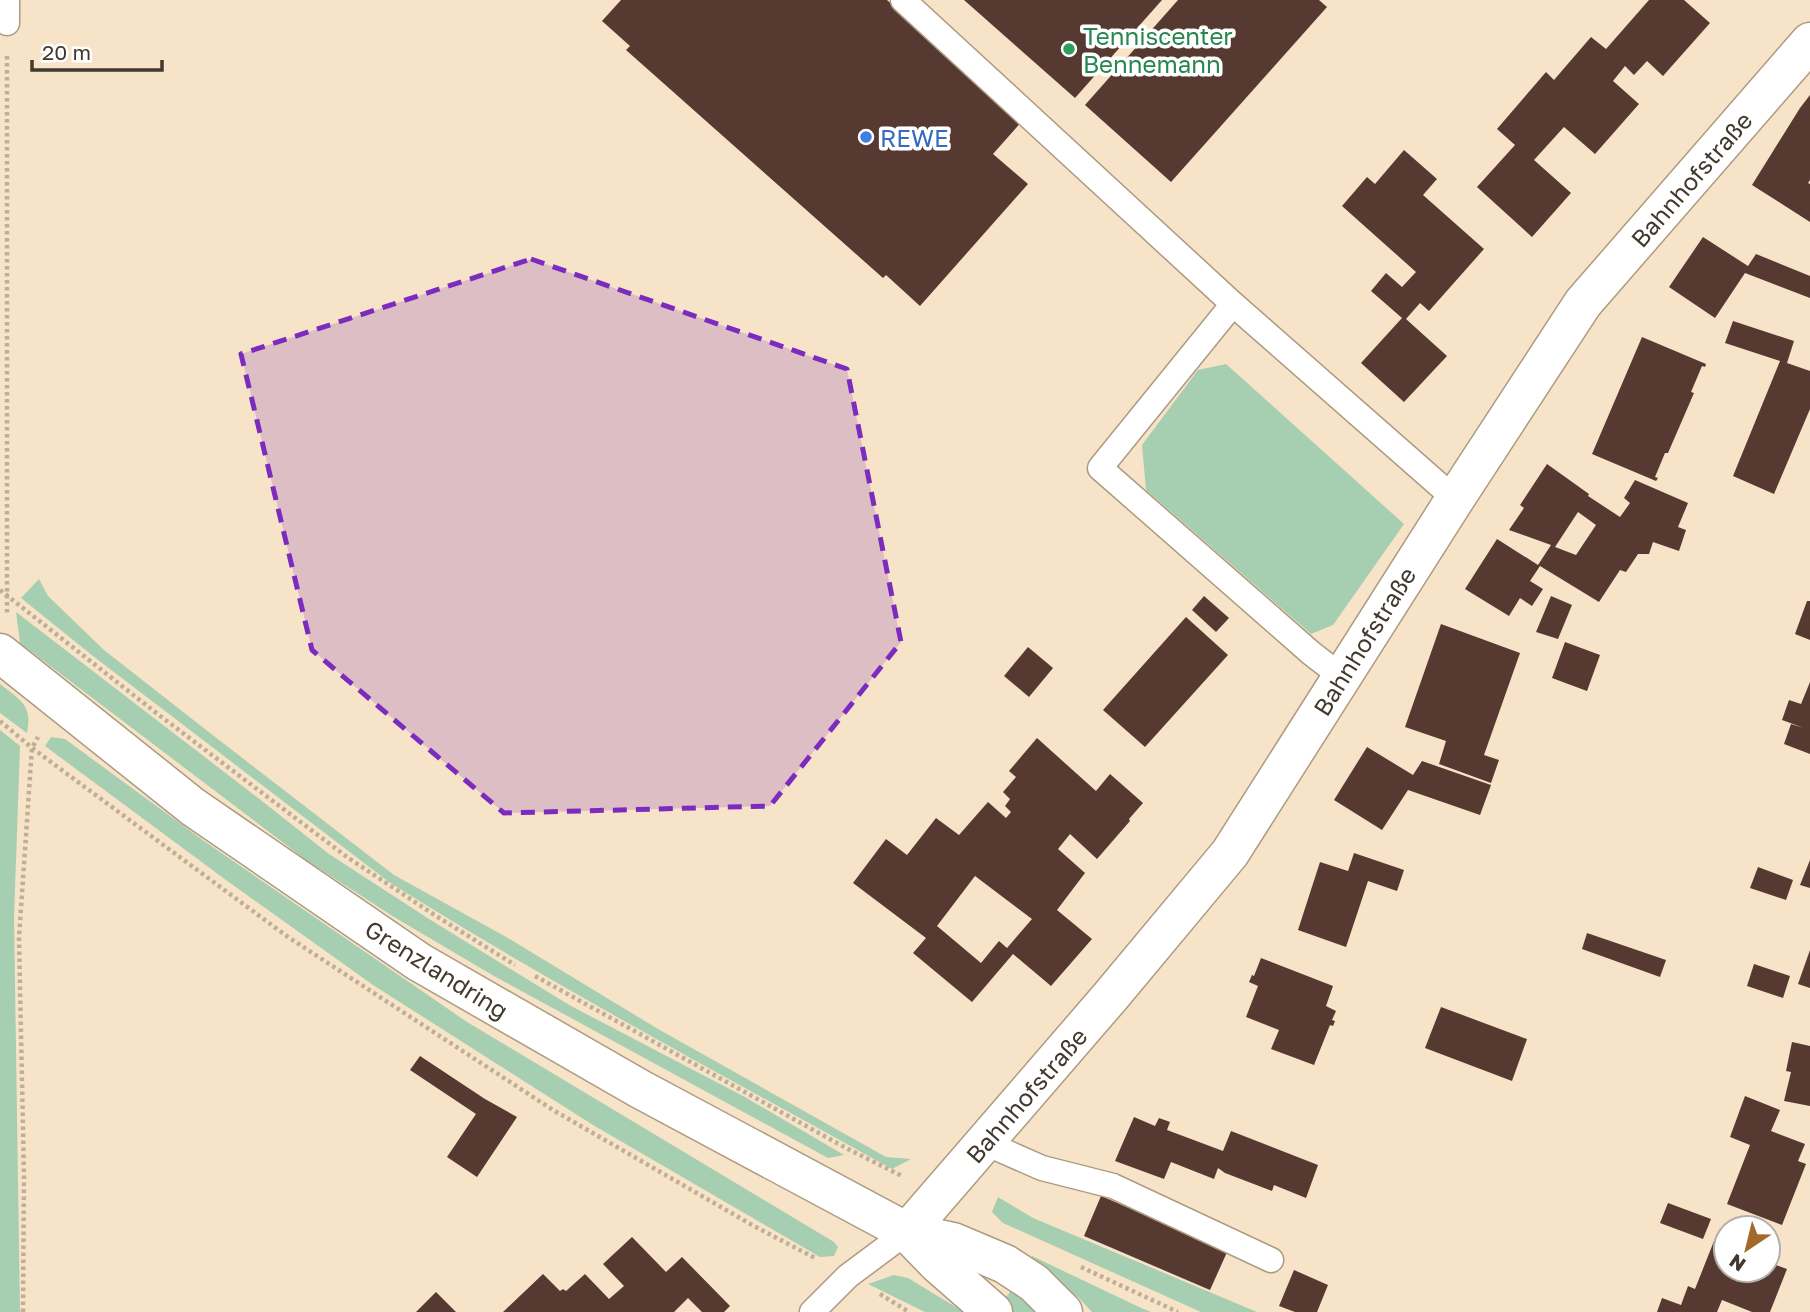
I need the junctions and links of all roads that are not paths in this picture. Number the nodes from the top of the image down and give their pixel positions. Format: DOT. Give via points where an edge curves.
graph roads {
  1 [pos="902,0"];
  2 [pos="1810,42"];
  3 [pos="1233,304"];
  4 [pos="1454,499"];
  5 [pos="2,655"];
  6 [pos="1342,677"];
  7 [pos="985,1143"];
  8 [pos="907,1232"];
  9 [pos="1271,1261"];
  10 [pos="812,1312"];
  11 [pos="993,1312"];
  12 [pos="1063,1312"];
  1 -- 3 [label="lane"];
  2 -- 4 [label="street, Bahnhofstraße" via="1583,303"];
  3 -- 4 [label="lane"];
  3 -- 6 [label="lane" via="1100,468"];
  4 -- 6 [label="street, Bahnhofstraße"];
  5 -- 8 [label="street, Grenzlandring" via="193,807 419,962 639,1089"];
  6 -- 7 [label="street, Bahnhofstraße" via="1230,853"];
  7 -- 8 [label="street, Bahnhofstraße"];
  7 -- 9 [label="lane" via="1042,1168 1113,1186"];
  8 -- 10 [label="lane" via="848,1276"];
  8 -- 11 [label="street, Grenzlandring"];
  8 -- 12 [label="street, Grenzlandring" via="953,1242 1005,1264 1034,1283"];
}
